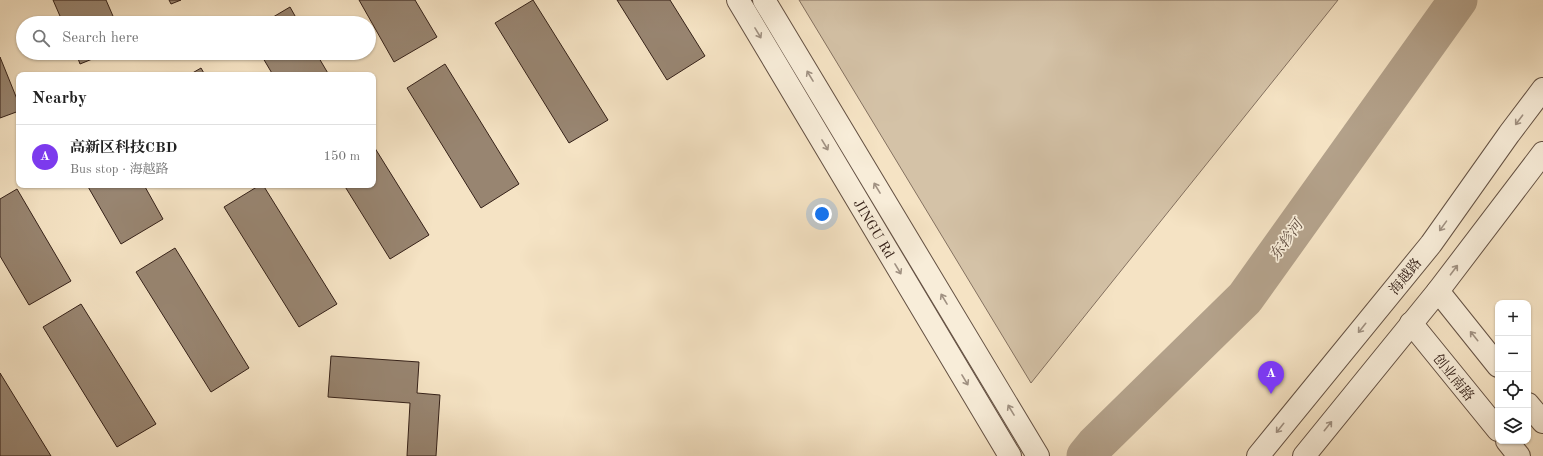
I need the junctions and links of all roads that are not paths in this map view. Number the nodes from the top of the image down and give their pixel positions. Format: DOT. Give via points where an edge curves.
graph roads {
  1 [pos="738,0"];
  2 [pos="764,0"];
  3 [pos="1543,89"];
  4 [pos="1543,153"];
  5 [pos="1438,291"];
  6 [pos="1411,323"];
  7 [pos="1495,362"];
  8 [pos="1531,408"];
  9 [pos="1543,422"];
  10 [pos="1495,426"];
  11 [pos="1509,444"];
  12 [pos="1035,450"];
  13 [pos="1010,456"];
  14 [pos="1258,456"];
  15 [pos="1304,456"];
  16 [pos="1519,456"];
  1 -- 13 [label="street, JINGU Rd, one-way"];
  12 -- 2 [label="street, JINGU Rd, one-way"];
  3 -- 14 [label="street, 海越路, one-way" via="1430,244"];
  5 -- 4 [label="street, one-way"];
  5 -- 6 [label="street"];
  7 -- 5 [label="street, one-way"];
  6 -- 10 [label="street, 创业南路"];
  15 -- 6 [label="street, one-way"];
  8 -- 9 [label="street"];
  11 -- 16 [label="street"];
}
